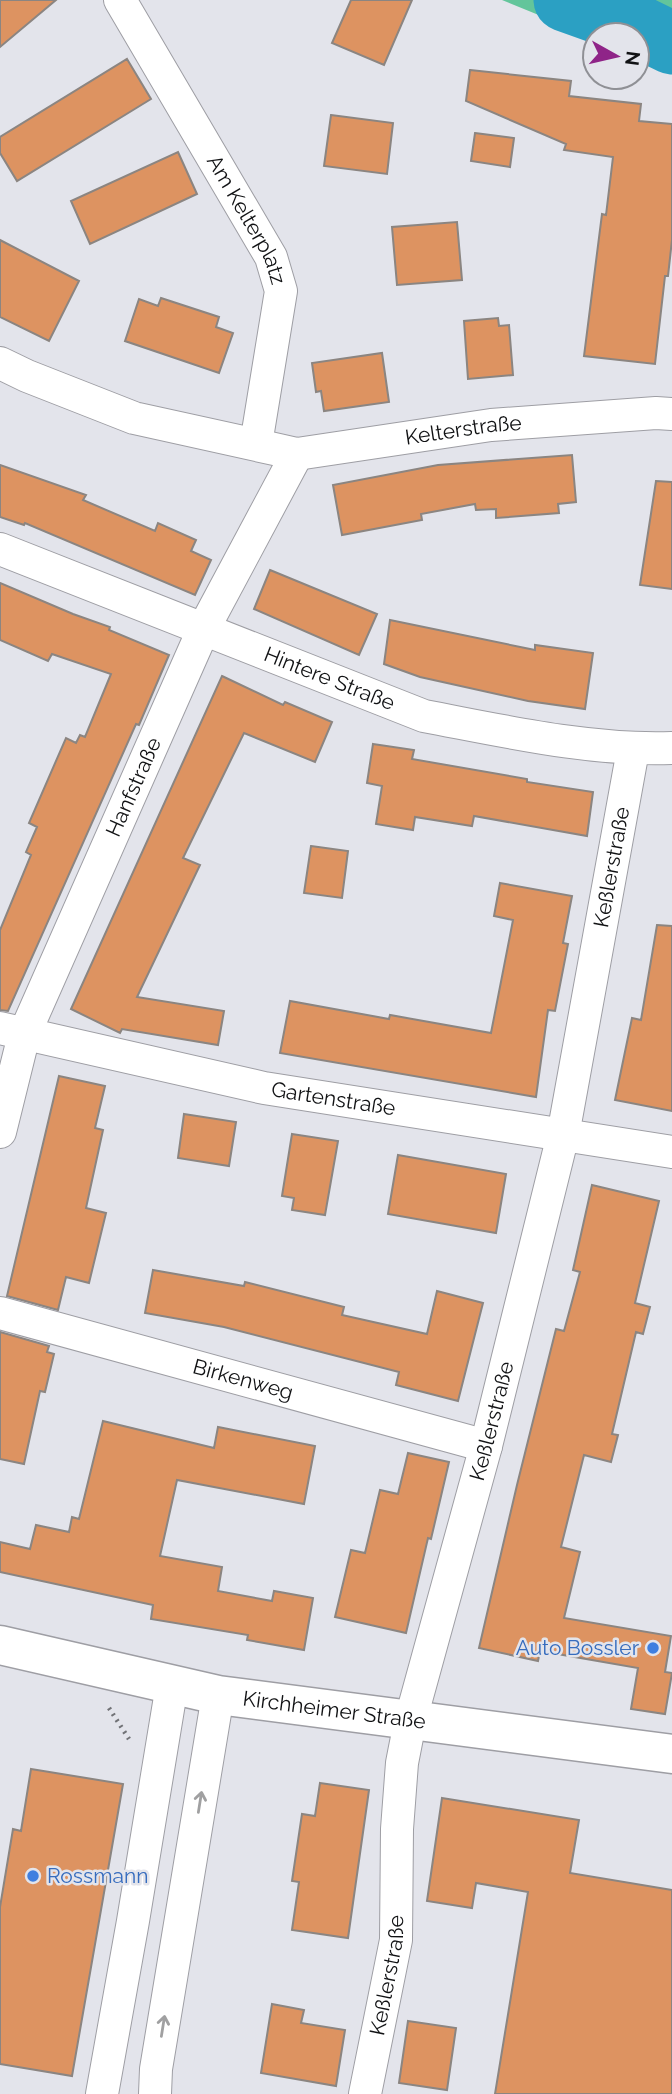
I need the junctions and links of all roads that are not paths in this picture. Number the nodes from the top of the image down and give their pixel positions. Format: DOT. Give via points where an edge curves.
graph roads {
  1 [pos="120,0"];
  2 [pos="0,363"];
  3 [pos="672,414"];
  4 [pos="256,444"];
  5 [pos="297,454"];
  6 [pos="0,549"];
  7 [pos="204,628"];
  8 [pos="672,748"];
  9 [pos="633,750"];
  10 [pos="12,1031"];
  11 [pos="0,1132"];
  12 [pos="563,1135"];
  13 [pos="672,1152"];
  14 [pos="0,1313"];
  15 [pos="486,1446"];
  16 [pos="0,1645"];
  17 [pos="172,1685"];
  18 [pos="218,1695"];
  19 [pos="411,1722"];
  20 [pos="672,1754"];
  21 [pos="102,2094"];
  22 [pos="155,2094"];
  23 [pos="365,2094"];
  1 -- 4 [label="street, Am Kelterplatz" via="271,257 281,291"];
  2 -- 4 [label="street" via="134,418"];
  3 -- 5 [label="street, Kelterstraße" via="491,425"];
  4 -- 5 [label="street, Kelterstraße"];
  5 -- 7 [label="street, Hanfstraße"];
  6 -- 7 [label="street, Hintere Straße"];
  7 -- 9 [label="street, Hintere Straße" via="424,716"];
  7 -- 10 [label="street, Hanfstraße"];
  8 -- 9 [label="street, Hintere Straße"];
  9 -- 12 [label="street, Keßlerstraße"];
  10 -- 11 [label="street, Hanfstraße"];
  10 -- 12 [label="street, Gartenstraße" via="264,1088"];
  12 -- 13 [label="street, Gartenstraße"];
  12 -- 15 [label="street, Keßlerstraße"];
  14 -- 15 [label="street, Birkenweg"];
  15 -- 19 [label="street, Keßlerstraße"];
  16 -- 17 [label="street, Kirchheimer Straße"];
  17 -- 18 [label="street, Kirchheimer Straße"];
  17 -- 21 [label="street"];
  18 -- 19 [label="street, Kirchheimer Straße"];
  22 -- 18 [label="street, one-way"];
  19 -- 20 [label="street, Kirchheimer Straße"];
  19 -- 23 [label="street, Keßlerstraße" via="402,1763 397,1829 396,1940"];
}
